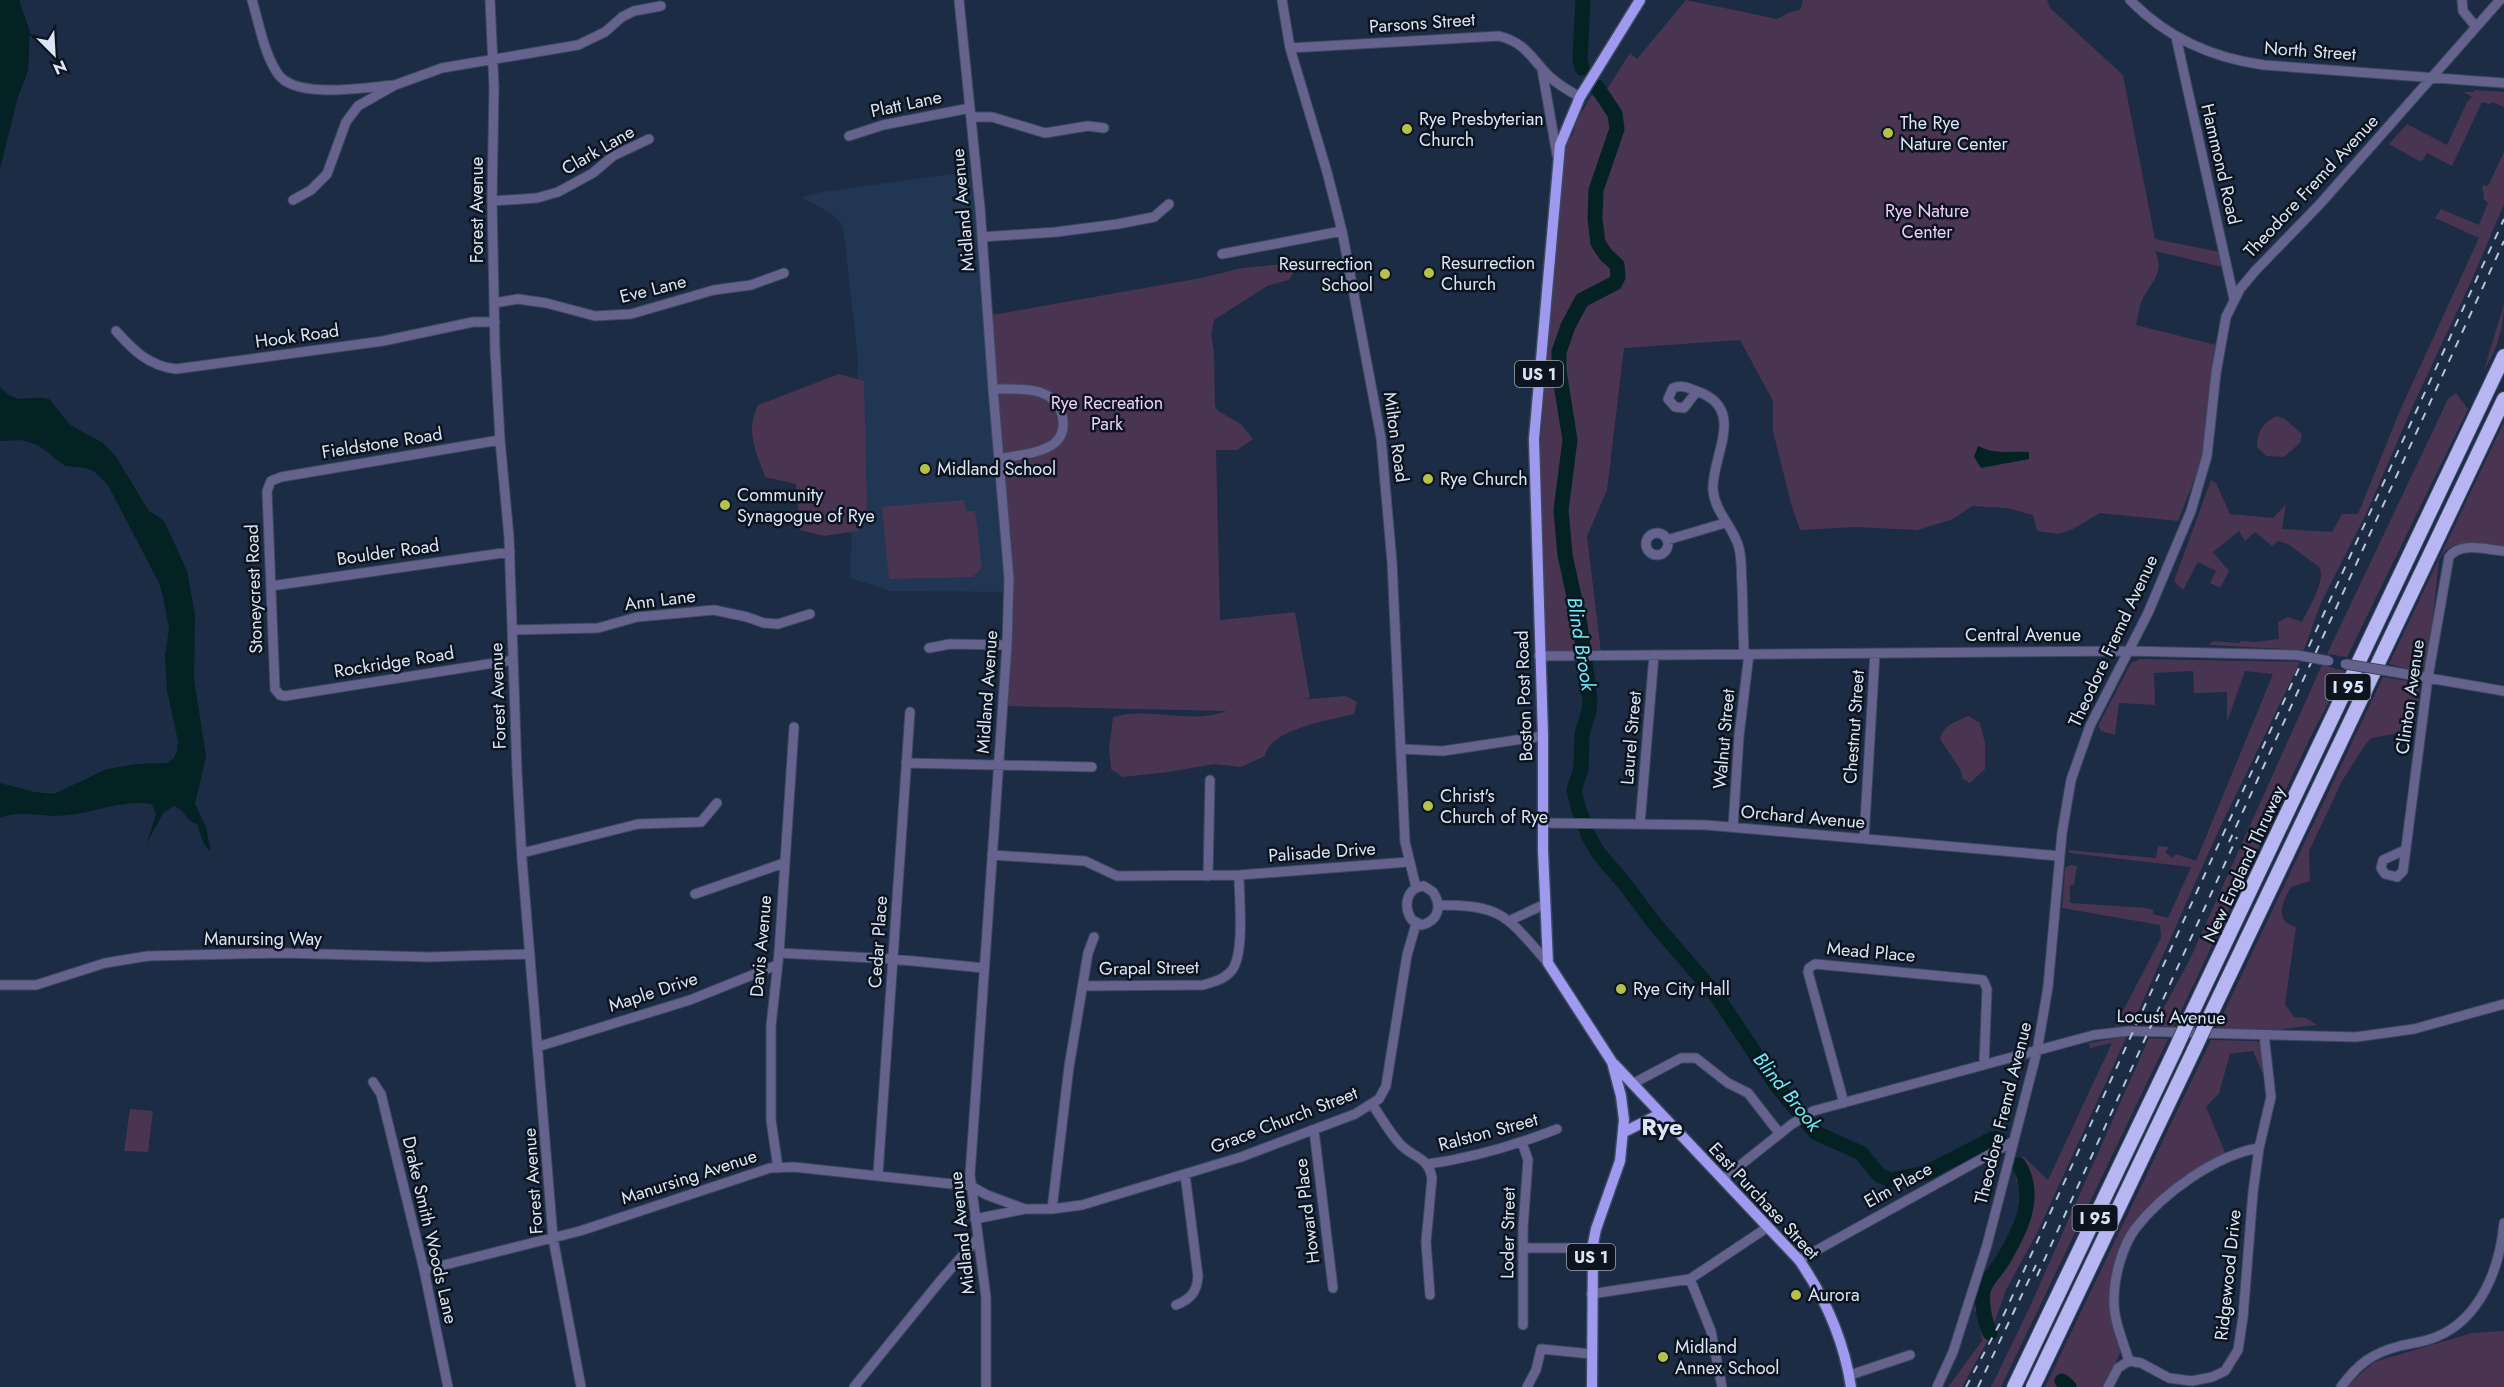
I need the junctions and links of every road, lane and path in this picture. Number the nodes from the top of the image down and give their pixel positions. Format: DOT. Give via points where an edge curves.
graph roads {
  1 [pos="252,0"];
  2 [pos="490,0"];
  3 [pos="959,0"];
  4 [pos="1282,0"];
  5 [pos="1640,0"];
  6 [pos="2130,0"];
  7 [pos="2463,0"];
  8 [pos="2500,0"];
  9 [pos="662,6"];
  10 [pos="2476,27"];
  11 [pos="2176,37"];
  12 [pos="1290,48"];
  13 [pos="493,58"];
  14 [pos="1542,69"];
  15 [pos="2432,77"];
  16 [pos="2504,83"];
  17 [pos="395,85"];
  18 [pos="1580,97"];
  19 [pos="971,112"];
  20 [pos="1104,128"];
  21 [pos="849,136"];
  22 [pos="649,140"];
  23 [pos="1558,158"];
  24 [pos="293,200"];
  25 [pos="492,201"];
  26 [pos="1169,204"];
  27 [pos="1342,231"];
  28 [pos="982,237"];
  29 [pos="1222,254"];
  30 [pos="784,273"];
  31 [pos="2234,299"];
  32 [pos="494,303"];
  33 [pos="495,322"];
  34 [pos="116,331"];
  35 [pos="2504,356"];
  36 [pos="993,389"];
  37 [pos="1697,391"];
  38 [pos="2504,399"];
  39 [pos="500,440"];
  40 [pos="999,459"];
  41 [pos="271,481"];
  42 [pos="1725,523"];
  43 [pos="1667,540"];
  44 [pos="2504,551"];
  45 [pos="510,552"];
  46 [pos="271,586"];
  47 [pos="810,614"];
  48 [pos="512,630"];
  49 [pos="1007,645"];
  50 [pos="929,648"];
  51 [pos="2128,651"];
  52 [pos="1875,653"];
  53 [pos="1746,654"];
  54 [pos="1654,655"];
  55 [pos="1539,656"];
  56 [pos="513,660"];
  57 [pos="2428,677"];
  58 [pos="2504,691"];
  59 [pos="280,695"];
  60 [pos="910,712"];
  61 [pos="794,727"];
  62 [pos="1543,736"];
  63 [pos="1401,749"];
  64 [pos="906,763"];
  65 [pos="999,766"];
  66 [pos="1092,766"];
  67 [pos="1210,780"];
  68 [pos="717,803"];
  69 [pos="1543,823"];
  70 [pos="1640,824"];
  71 [pos="1733,827"];
  72 [pos="1864,839"];
  73 [pos="2405,850"];
  74 [pos="522,853"];
  75 [pos="992,855"];
  76 [pos="2059,856"];
  77 [pos="1408,862"];
  78 [pos="784,863"];
  79 [pos="1239,875"];
  80 [pos="1208,876"];
  81 [pos="1416,886"];
  82 [pos="695,894"];
  83 [pos="1545,904"];
  84 [pos="1438,905"];
  85 [pos="1509,921"];
  86 [pos="1416,924"];
  87 [pos="1094,937"];
  88 [pos="779,953"];
  89 [pos="530,954"];
  90 [pos="893,959"];
  91 [pos="1548,963"];
  92 [pos="777,965"];
  93 [pos="984,968"];
  94 [pos="0,985"];
  95 [pos="1084,986"];
  96 [pos="2504,1004"];
  97 [pos="2264,1035"];
  98 [pos="537,1047"];
  99 [pos="2037,1051"];
  100 [pos="1612,1062"];
  101 [pos="1984,1065"];
  102 [pos="373,1082"];
  103 [pos="1632,1084"];
  104 [pos="1844,1103"];
  105 [pos="1372,1104"];
  106 [pos="1660,1114"];
  107 [pos="1314,1130"];
  108 [pos="1557,1130"];
  109 [pos="1624,1132"];
  110 [pos="1780,1134"];
  111 [pos="2014,1141"];
  112 [pos="1522,1142"];
  113 [pos="2259,1148"];
  114 [pos="1428,1164"];
  115 [pos="778,1168"];
  116 [pos="878,1174"];
  117 [pos="1185,1174"];
  118 [pos="1723,1179"];
  119 [pos="971,1186"];
  120 [pos="1025,1209"];
  121 [pos="1052,1209"];
  122 [pos="975,1219"];
  123 [pos="2504,1223"];
  124 [pos="1768,1227"];
  125 [pos="553,1238"];
  126 [pos="978,1238"];
  127 [pos="1524,1248"];
  128 [pos="1569,1248"];
  129 [pos="1799,1260"];
  130 [pos="424,1270"];
  131 [pos="1690,1279"];
  132 [pos="1333,1288"];
  133 [pos="1591,1294"];
  134 [pos="1430,1295"];
  135 [pos="1176,1305"];
  136 [pos="1523,1326"];
  137 [pos="1592,1354"];
  138 [pos="1911,1355"];
  139 [pos="2129,1361"];
  140 [pos="1851,1381"];
  141 [pos="448,1387"];
  142 [pos="581,1387"];
  143 [pos="854,1387"];
  144 [pos="986,1387"];
  145 [pos="1527,1387"];
  146 [pos="1592,1387"];
  147 [pos="1722,1387"];
  148 [pos="1937,1387"];
  149 [pos="2014,1387"];
  150 [pos="2033,1387"];
  151 [pos="2108,1387"];
  152 [pos="2341,1387"];
  1 -- 17 [label="street" via="278,74 293,85 323,89"];
  2 -- 13 [label="street, Forest Avenue"];
  3 -- 19 [label="street, Midland Avenue"];
  4 -- 12 [label="street, Milton Road"];
  5 -- 18 [label="main road, Boston Post Road / US 1"];
  6 -- 11 [label="street, North Street"];
  7 -- 10 [label="street" via="2463,11"];
  8 -- 10 [label="street, Theodore Fremd Avenue"];
  9 -- 13 [label="street" via="634,11 578,45"];
  10 -- 15 [label="street, Theodore Fremd Avenue"];
  11 -- 15 [label="street, North Street" via="2248,63"];
  11 -- 31 [label="street, Hammond Road"];
  12 -- 14 [label="street, Parsons Street" via="1490,35 1517,42"];
  12 -- 27 [label="street, Milton Road"];
  13 -- 17 [label="street" via="420,74"];
  13 -- 25 [label="street, Forest Avenue"];
  14 -- 18 [label="street, Parsons Street"];
  14 -- 23 [label="street"];
  15 -- 16 [label="street, North Street"];
  15 -- 31 [label="street, Theodore Fremd Avenue"];
  17 -- 24 [label="street" via="358,106 346,122 327,174"];
  18 -- 23 [label="main road, Boston Post Road / US 1"];
  19 -- 20 [label="street, Platt Lane" via="1045,133 1088,126"];
  19 -- 21 [label="street, Platt Lane" via="883,125"];
  19 -- 28 [label="street, Midland Avenue"];
  22 -- 25 [label="street, Clark Lane" via="613,156 593,173 558,192 537,198"];
  23 -- 55 [label="main road, Boston Post Road / US 1" via="1534,439"];
  25 -- 32 [label="street, Forest Avenue"];
  26 -- 28 [label="street" via="1154,217 1118,224"];
  27 -- 29 [label="street"];
  27 -- 63 [label="street, Milton Road" via="1383,461"];
  28 -- 36 [label="street, Midland Avenue"];
  30 -- 32 [label="street, Eve Lane" via="751,285 714,290 630,314 586,315 518,299"];
  31 -- 51 [label="street, Theodore Fremd Avenue" via="2222,336 2204,471 2148,613"];
  32 -- 33 [label="street, Forest Avenue"];
  33 -- 34 [label="street, Hook Road" via="472,322 383,341 176,369 142,358"];
  33 -- 39 [label="street, Forest Avenue"];
  35 -- 149 [label="highway, New England Thruway / I 95, bridge"];
  36 -- 40 [label="street, Midland Avenue"];
  36 -- 40 [label="street" via="1044,392 1058,402 1063,420 1061,436 1051,446"];
  37 -- 42 [label="street, Walnut Street" via="1716,402 1723,417 1724,436 1713,490"];
  38 -- 150 [label="highway, New England Thruway / I 95, bridge"];
  39 -- 41 [label="street, Fieldstone Road"];
  39 -- 45 [label="street, Forest Avenue"];
  40 -- 49 [label="street, Midland Avenue" via="1009,579"];
  41 -- 46 [label="street, Stoneycrest Road" via="267,490"];
  42 -- 43 [label="street"];
  42 -- 53 [label="street, Walnut Street" via="1741,555"];
  44 -- 57 [label="street, Clinton Avenue" via="2464,548 2449,557"];
  45 -- 46 [label="street, Boulder Road"];
  45 -- 48 [label="street, Forest Avenue"];
  46 -- 59 [label="street, Stoneycrest Road" via="275,689"];
  47 -- 48 [label="street, Ann Lane" via="778,624 714,610 638,617 598,628"];
  48 -- 56 [label="street, Forest Avenue"];
  49 -- 50 [label="street" via="950,644"];
  49 -- 65 [label="street, Midland Avenue"];
  51 -- 52 [label="street, Central Avenue"];
  51 -- 57 [label="street, Central Avenue, bridge" via="2297,655"];
  51 -- 76 [label="street, Theodore Fremd Avenue" via="2077,760"];
  52 -- 53 [label="street, Central Avenue"];
  52 -- 72 [label="street, Chestnut Street"];
  53 -- 54 [label="street, Central Avenue"];
  53 -- 71 [label="street, Walnut Street"];
  54 -- 55 [label="street, Central Avenue"];
  54 -- 70 [label="street, Laurel Street"];
  55 -- 62 [label="main road, Boston Post Road / US 1"];
  56 -- 59 [label="street, Rockridge Road"];
  56 -- 74 [label="street, Forest Avenue"];
  57 -- 58 [label="street, Central Avenue"];
  57 -- 73 [label="street, Clinton Avenue"];
  60 -- 64 [label="street, Cedar Place"];
  61 -- 78 [label="street, Davis Avenue"];
  62 -- 63 [label="street" via="1443,751"];
  62 -- 69 [label="main road, Boston Post Road / US 1"];
  63 -- 77 [label="street, Milton Road"];
  64 -- 65 [label="street"];
  64 -- 90 [label="street, Cedar Place"];
  65 -- 66 [label="street"];
  65 -- 75 [label="street, Midland Avenue"];
  67 -- 80 [label="street"];
  68 -- 74 [label="street" via="701,822 638,824"];
  69 -- 70 [label="street, Orchard Avenue"];
  69 -- 83 [label="main road, Boston Post Road / US 1"];
  70 -- 71 [label="street, Orchard Avenue"];
  71 -- 72 [label="street, Orchard Avenue"];
  72 -- 76 [label="street, Orchard Avenue"];
  74 -- 89 [label="street, Forest Avenue"];
  75 -- 80 [label="street, Palisade Drive" via="1085,861 1116,876"];
  75 -- 93 [label="street, Midland Avenue"];
  76 -- 99 [label="street, Theodore Fremd Avenue" via="2048,987"];
  77 -- 79 [label="street, Palisade Drive"];
  77 -- 81 [label="street, Milton Road"];
  78 -- 82 [label="street"];
  78 -- 88 [label="street, Davis Avenue"];
  79 -- 80 [label="street, Palisade Drive"];
  79 -- 95 [label="street, Grapal Street" via="1239,954 1231,971 1218,981 1203,985"];
  81 -- 84 [label="street" via="1433,892"];
  81 -- 86 [label="street" via="1407,903"];
  83 -- 85 [label="street"];
  83 -- 91 [label="main road, Boston Post Road / US 1"];
  84 -- 85 [label="street" via="1481,907"];
  84 -- 86 [label="street" via="1433,920"];
  85 -- 91 [label="street"];
  86 -- 105 [label="street, Grace Church Street" via="1407,955 1386,1086"];
  87 -- 95 [label="street"];
  88 -- 90 [label="street"];
  88 -- 92 [label="street, Davis Avenue"];
  89 -- 94 [label="street, Manursing Way" via="148,956 105,963 36,985"];
  89 -- 98 [label="street, Forest Avenue"];
  90 -- 93 [label="street"];
  90 -- 116 [label="street, Cedar Place"];
  91 -- 100 [label="main road, Boston Post Road / US 1"];
  92 -- 98 [label="street, Maple Drive" via="690,1000"];
  92 -- 115 [label="street, Davis Avenue" via="770,1060 771,1120"];
  93 -- 119 [label="street, Midland Avenue"];
  95 -- 121 [label="street, Grapal Street" via="1069,1067"];
  96 -- 97 [label="street, Locust Avenue" via="2382,1035"];
  97 -- 99 [label="street, Locust Avenue" via="2119,1031"];
  97 -- 113 [label="street, Ridgewood Drive" via="2271,1097"];
  98 -- 125 [label="street, Forest Avenue"];
  99 -- 101 [label="street, Locust Avenue"];
  99 -- 111 [label="street, Theodore Fremd Avenue"];
  100 -- 103 [label="main road, East Purchase Street"];
  100 -- 109 [label="main road, Boston Post Road / US 1" via="1621,1095"];
  101 -- 104 [label="street, Locust Avenue"];
  101 -- 104 [label="street, Mead Place" via="1987,989 1983,980 1815,964 1808,972"];
  102 -- 130 [label="street, Drake Smith Woods Lane" via="381,1094"];
  103 -- 106 [label="main road, East Purchase Street"];
  103 -- 110 [label="street" via="1681,1058 1696,1058 1748,1093"];
  104 -- 110 [label="street, Locust Avenue" via="1813,1111"];
  105 -- 107 [label="street, Grace Church Street"];
  105 -- 114 [label="street" via="1400,1144"];
  106 -- 109 [label="main road"];
  106 -- 118 [label="main road, East Purchase Street"];
  107 -- 117 [label="street, Grace Church Street"];
  107 -- 132 [label="street, Howard Place"];
  108 -- 112 [label="street, Ralston Street"];
  109 -- 133 [label="main road, Boston Post Road / US 1" via="1620,1161 1596,1228"];
  110 -- 118 [label="street, Locust Avenue"];
  111 -- 129 [label="street, Elm Place"];
  111 -- 148 [label="street, Theodore Fremd Avenue" via="1987,1245 1953,1352"];
  112 -- 114 [label="street, Ralston Street"];
  112 -- 127 [label="street, Loder Street" via="1528,1160"];
  113 -- 139 [label="street" via="2188,1180 2135,1230 2116,1280 2114,1300"];
  113 -- 139 [label="street, Ridgewood Drive" via="2241,1333 2234,1360 2219,1374 2192,1381 2169,1378"];
  114 -- 134 [label="street" via="1432,1178 1426,1242"];
  115 -- 116 [label="street, Manursing Avenue"];
  115 -- 125 [label="street, Manursing Avenue" via="751,1173"];
  116 -- 119 [label="street, Manursing Avenue"];
  117 -- 121 [label="street, Grace Church Street" via="1082,1205"];
  117 -- 135 [label="street" via="1198,1276 1195,1292"];
  118 -- 124 [label="main road, East Purchase Street"];
  119 -- 120 [label="street, Grace Church Street"];
  119 -- 122 [label="street, Midland Avenue"];
  120 -- 121 [label="street, Grace Church Street"];
  120 -- 122 [label="street, Grace Church Street"];
  122 -- 126 [label="street, Midland Avenue"];
  123 -- 152 [label="street" via="2492,1275 2467,1317 2437,1337 2367,1359"];
  124 -- 129 [label="main road, East Purchase Street"];
  124 -- 131 [label="street"];
  125 -- 130 [label="street, Manursing Avenue"];
  125 -- 142 [label="street, Forest Avenue"];
  126 -- 143 [label="street"];
  126 -- 144 [label="street, Midland Avenue" via="986,1297"];
  127 -- 128 [label="street"];
  127 -- 136 [label="street, Loder Street"];
  129 -- 140 [label="main road, East Purchase Street" via="1828,1309"];
  130 -- 141 [label="street, Drake Smith Woods Lane"];
  131 -- 133 [label="street"];
  131 -- 147 [label="street" via="1711,1331"];
  133 -- 137 [label="main road, Boston Post Road / US 1"];
  137 -- 145 [label="street" via="1541,1349"];
  137 -- 146 [label="main road, Boston Post Road / US 1"];
  138 -- 140 [label="street"];
  139 -- 151 [label="street" via="2118,1368"];
}
